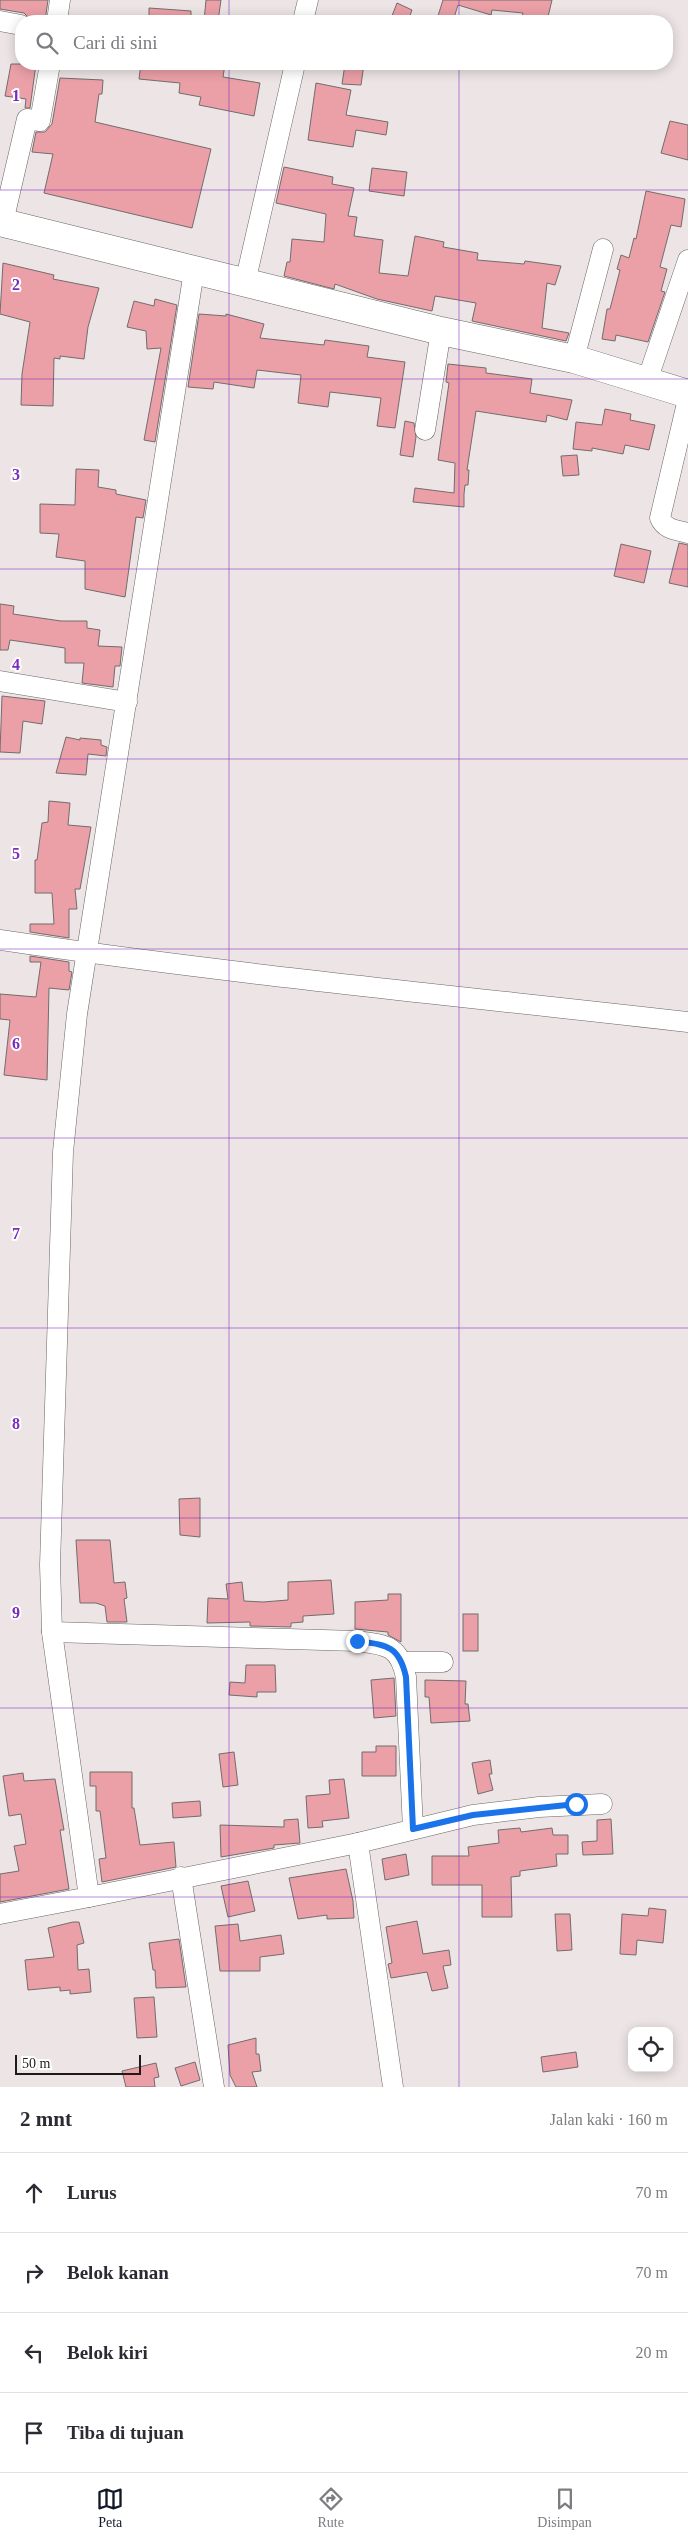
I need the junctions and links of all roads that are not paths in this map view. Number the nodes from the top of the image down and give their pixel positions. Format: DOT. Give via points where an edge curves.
graph roads {
  1 [pos="60,0"];
  2 [pos="308,0"];
  3 [pos="58,15"];
  4 [pos="304,15"];
  5 [pos="0,21"];
  6 [pos="15,24"];
  7 [pos="49,70"];
  8 [pos="293,70"];
  9 [pos="2,222"];
  10 [pos="603,249"];
  11 [pos="687,267"];
  12 [pos="194,271"];
  13 [pos="245,284"];
  14 [pos="441,331"];
  15 [pos="574,359"];
  16 [pos="647,381"];
  17 [pos="688,394"];
  18 [pos="688,399"];
  19 [pos="425,430"];
  20 [pos="688,533"];
  21 [pos="0,681"];
  22 [pos="127,702"];
  23 [pos="0,940"];
  24 [pos="87,952"];
  25 [pos="688,1022"];
  26 [pos="52,1632"];
  27 [pos="403,1662"];
  28 [pos="443,1662"];
  29 [pos="602,1804"];
  30 [pos="413,1829"];
  31 [pos="358,1843"];
  32 [pos="181,1877"];
  33 [pos="89,1897"];
  34 [pos="0,1914"];
  35 [pos="214,2087"];
  36 [pos="393,2087"];
  1 -- 3 [label="street"];
  2 -- 4 [label="street"];
  5 -- 6 [label="street"];
  7 -- 9 [label="street" via="40,121 27,119"];
  8 -- 13 [label="street"];
  9 -- 12 [label="highway"];
  10 -- 15 [label="street"];
  11 -- 16 [label="street"];
  12 -- 13 [label="highway"];
  12 -- 22 [label="street"];
  13 -- 14 [label="highway"];
  14 -- 15 [label="highway"];
  14 -- 19 [label="street"];
  15 -- 16 [label="highway"];
  16 -- 17 [label="highway"];
  18 -- 20 [label="street" via="660,518 662,524 672,530"];
  21 -- 22 [label="street"];
  22 -- 24 [label="street"];
  23 -- 24 [label="street"];
  24 -- 25 [label="street"];
  24 -- 26 [label="street" via="77,1014 63,1152 50,1565"];
  26 -- 27 [label="street" via="357,1641 387,1647"];
  26 -- 33 [label="street"];
  27 -- 28 [label="street"];
  27 -- 30 [label="street"];
  29 -- 30 [label="street" via="482,1814"];
  30 -- 31 [label="street"];
  31 -- 32 [label="street"];
  31 -- 36 [label="street"];
  32 -- 33 [label="street"];
  32 -- 35 [label="street"];
  33 -- 34 [label="street"];
}
